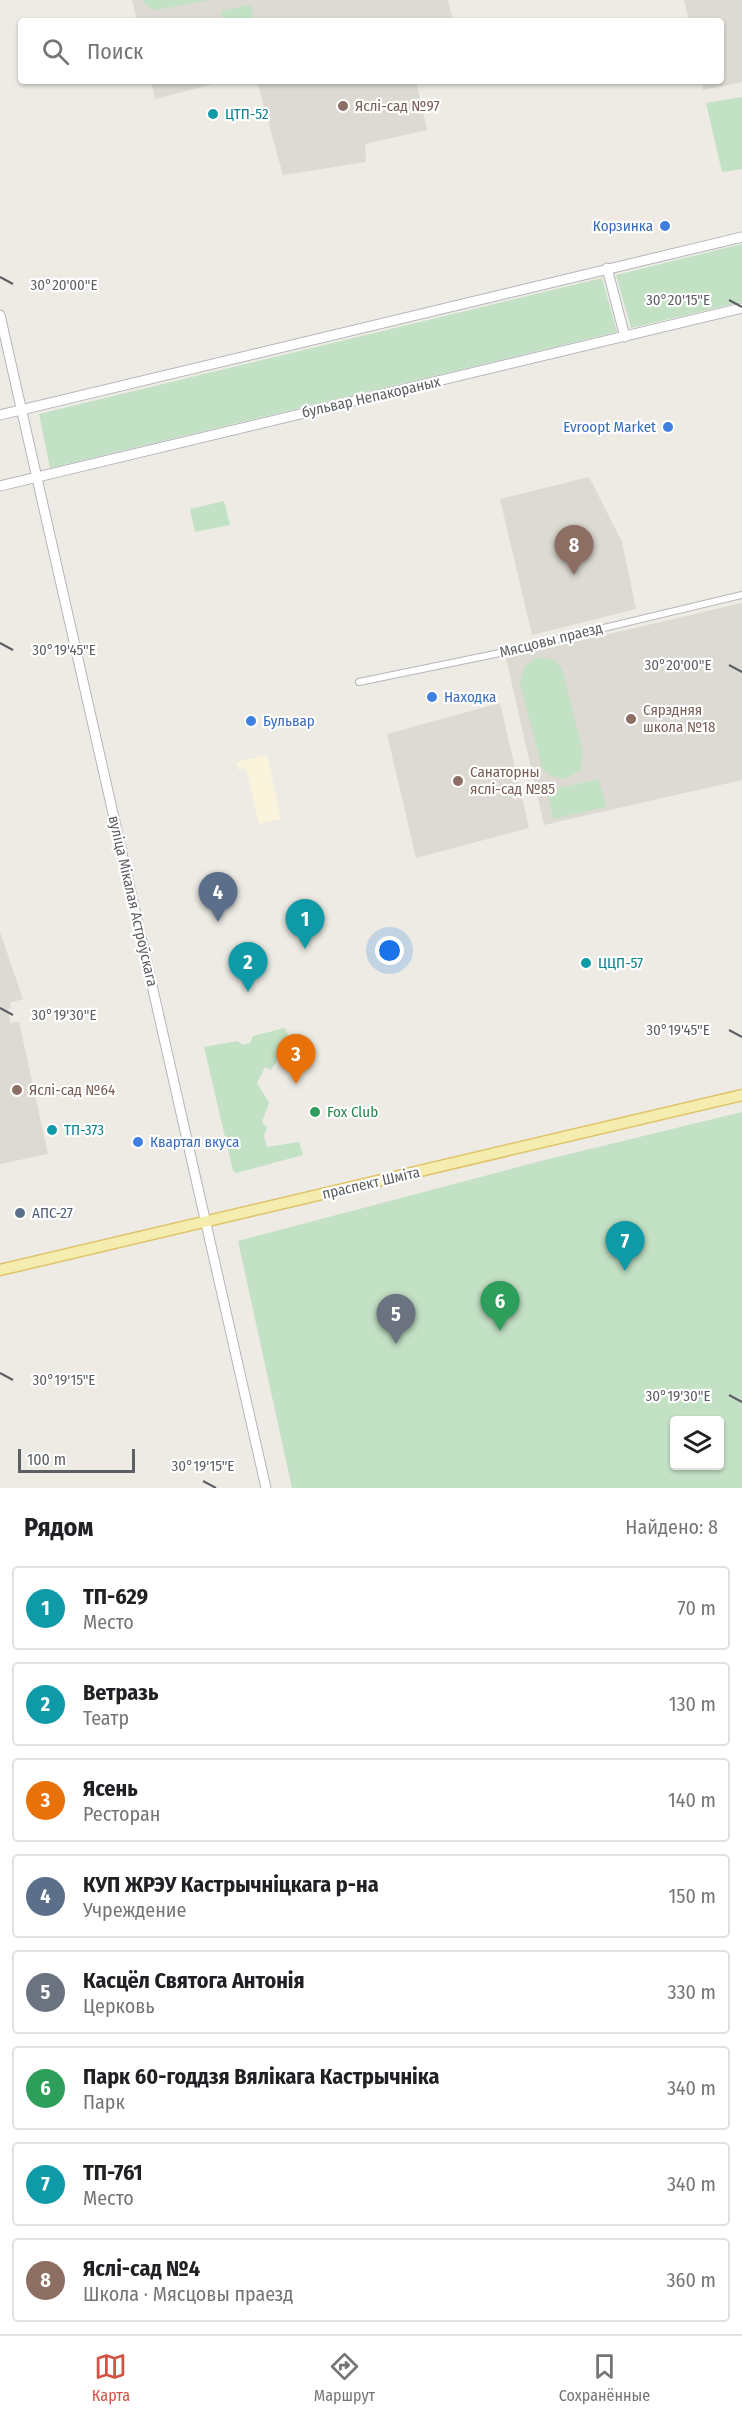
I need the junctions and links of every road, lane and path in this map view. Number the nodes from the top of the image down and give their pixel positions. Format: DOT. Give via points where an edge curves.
graph roads {
  1 [pos="742,237"];
  2 [pos="607,268"];
  3 [pos="742,308"];
  4 [pos="0,315"];
  5 [pos="625,337"];
  6 [pos="22,410"];
  7 [pos="0,415"];
  8 [pos="37,477"];
  9 [pos="0,486"];
  10 [pos="742,595"];
  11 [pos="359,682"];
  12 [pos="742,1095"];
  13 [pos="205,1221"];
  14 [pos="0,1270"];
  15 [pos="266,1488"];
  1 -- 2 [label="main road"];
  2 -- 5 [label="main road"];
  2 -- 6 [label="main road"];
  3 -- 5 [label="main road, бульвар Непакораных"];
  4 -- 6 [label="main road, вуліца Мікалая Астроўскага"];
  5 -- 8 [label="main road, бульвар Непакораных"];
  6 -- 7 [label="main road"];
  6 -- 8 [label="main road, вуліца Мікалая Астроўскага"];
  8 -- 9 [label="main road, бульвар Непакораных"];
  8 -- 13 [label="main road, вуліца Мікалая Астроўскага"];
  10 -- 11 [label="street, Мясцовы праезд"];
  12 -- 13 [label="main road, праспект Шміта"];
  13 -- 14 [label="main road, праспект Шміта"];
  13 -- 15 [label="main road, вуліца Мікалая Астроўскага"];
}
